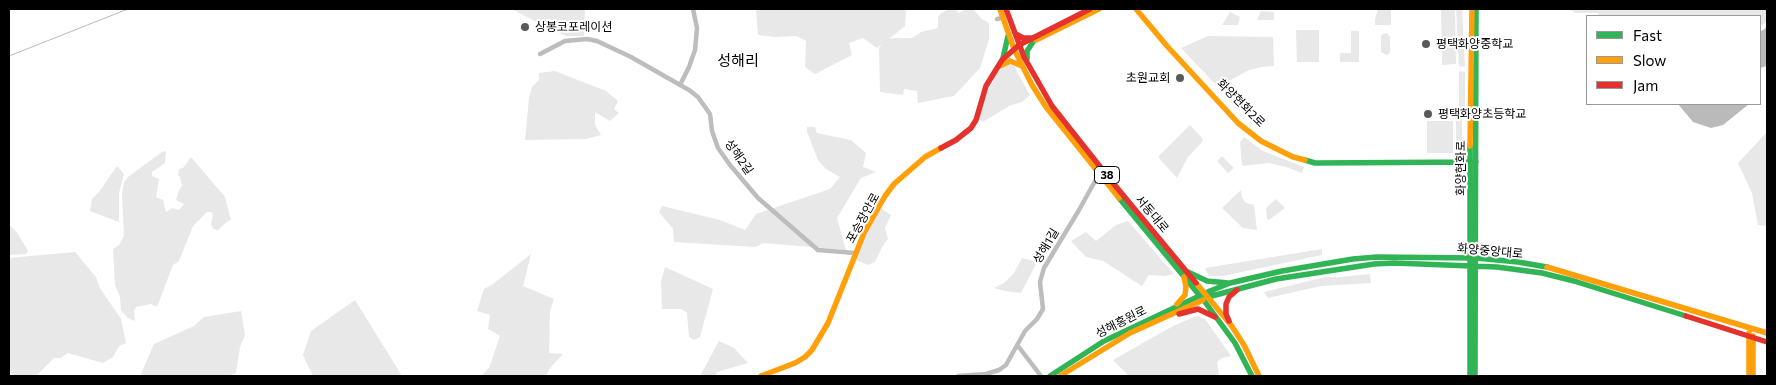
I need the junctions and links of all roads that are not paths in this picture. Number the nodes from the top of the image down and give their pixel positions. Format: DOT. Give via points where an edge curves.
graph roads {
  1 [pos="693,9"];
  2 [pos="1000,9"];
  3 [pos="1006,9"];
  4 [pos="1090,9"];
  5 [pos="1099,9"];
  6 [pos="1138,9"];
  7 [pos="1472,9"];
  8 [pos="1476,9"];
  9 [pos="1011,32"];
  10 [pos="1033,40"];
  11 [pos="1017,48"];
  12 [pos="540,54"];
  13 [pos="999,64"];
  14 [pos="1024,64"];
  15 [pos="680,84"];
  16 [pos="1473,161"];
  17 [pos="1099,174"];
  18 [pos="855,253"];
  19 [pos="1469,258"];
  20 [pos="1476,258"];
  21 [pos="1470,265"];
  22 [pos="1476,266"];
  23 [pos="1186,273"];
  24 [pos="1230,283"];
  25 [pos="1239,290"];
  26 [pos="1204,296"];
  27 [pos="1174,308"];
  28 [pos="1155,321"];
  29 [pos="1219,321"];
  30 [pos="1231,325"];
  31 [pos="1473,328"];
  32 [pos="1751,329"];
  33 [pos="1767,333"];
  34 [pos="1751,338"];
  35 [pos="1767,342"];
  36 [pos="1018,346"];
  37 [pos="760,376"];
  38 [pos="958,376"];
  39 [pos="1041,376"];
  40 [pos="1050,376"];
  41 [pos="1060,376"];
  42 [pos="1252,376"];
  43 [pos="1259,376"];
  44 [pos="1470,376"];
  45 [pos="1476,376"];
  46 [pos="1749,376"];
  47 [pos="1753,376"];
  1 -- 15 [label="street" via="695,50"];
  2 -- 9 [label="main road, 서동대로 / 38" via="1000,19"];
  3 -- 9 [label="main road, 서동대로 / 38"];
  4 -- 10 [label="main road"];
  5 -- 10 [label="main road"];
  6 -- 16 [label="main road, 화양현화2로" via="1167,46 1238,123 1282,153 1315,163"];
  7 -- 16 [label="main road, 화양현화로"];
  8 -- 16 [label="main road"];
  9 -- 10 [label="main road" via="1020,38"];
  9 -- 11 [label="main road, 서동대로 / 38"];
  9 -- 13 [label="main road"];
  10 -- 11 [label="main road"];
  10 -- 14 [label="main road"];
  11 -- 13 [label="main road"];
  11 -- 14 [label="main road, 서동대로 / 38"];
  12 -- 15 [label="street, 성해2길" via="565,41 598,41"];
  13 -- 14 [label="main road"];
  13 -- 18 [label="main road, 포승장안로" via="986,86 971,128 925,157 894,184"];
  14 -- 17 [label="main road, 서동대로 / 38" via="1046,107"];
  14 -- 23 [label="main road, 서동대로 / 38" via="1059,115"];
  15 -- 18 [label="street, 성해2길" via="704,105 710,114 718,148 758,198 818,250"];
  16 -- 19 [label="main road, 화양현화로"];
  16 -- 20 [label="main road"];
  17 -- 23 [label="main road, 서동대로 / 38"];
  17 -- 36 [label="street, 성해1길" via="1044,268 1040,282 1042,309"];
  18 -- 37 [label="main road, 포승장안로" via="828,323 812,350 805,358"];
  19 -- 20 [label="main road, 화양중앙대로"];
  19 -- 21 [label="main road, 화양현화로"];
  19 -- 24 [label="main road, 화양중앙대로" via="1352,259"];
  20 -- 22 [label="main road"];
  20 -- 32 [label="main road, 화양중앙대로" via="1557,269"];
  21 -- 22 [label="main road, 화양중앙대로"];
  21 -- 25 [label="main road, 화양중앙대로" via="1374,264 1276,279"];
  21 -- 31 [label="main road, 화양현화로"];
  22 -- 31 [label="main road"];
  22 -- 34 [label="main road, 화양중앙대로" via="1542,273 1574,281"];
  23 -- 24 [label="main road"];
  23 -- 26 [label="main road, 서동대로 / 38"];
  23 -- 27 [label="main road" via="1186,295"];
  24 -- 26 [label="main road, 화양중앙대로"];
  25 -- 26 [label="main road, 화양중앙대로"];
  25 -- 30 [label="main road" via="1229,297 1226,304"];
  26 -- 27 [label="main road, 성해홍원로"];
  26 -- 28 [label="main road, 성해홍원로"];
  26 -- 29 [label="main road, 서동대로 / 38"];
  26 -- 30 [label="main road, 서동대로 / 38"];
  27 -- 40 [label="main road, 성해홍원로" via="1104,341"];
  28 -- 29 [label="main road" via="1198,309"];
  28 -- 41 [label="main road, 성해홍원로" via="1105,347"];
  29 -- 42 [label="main road, 서동대로 / 38"];
  30 -- 43 [label="main road, 서동대로 / 38"];
  31 -- 44 [label="main road"];
  31 -- 45 [label="main road"];
  32 -- 33 [label="main road, 화양중앙대로"];
  32 -- 34 [label="main road"];
  34 -- 35 [label="main road, 화양중앙대로"];
  34 -- 46 [label="main road"];
  34 -- 47 [label="main road"];
  36 -- 38 [label="street, 성해1길" via="1000,370"];
  36 -- 39 [label="street"];
}
